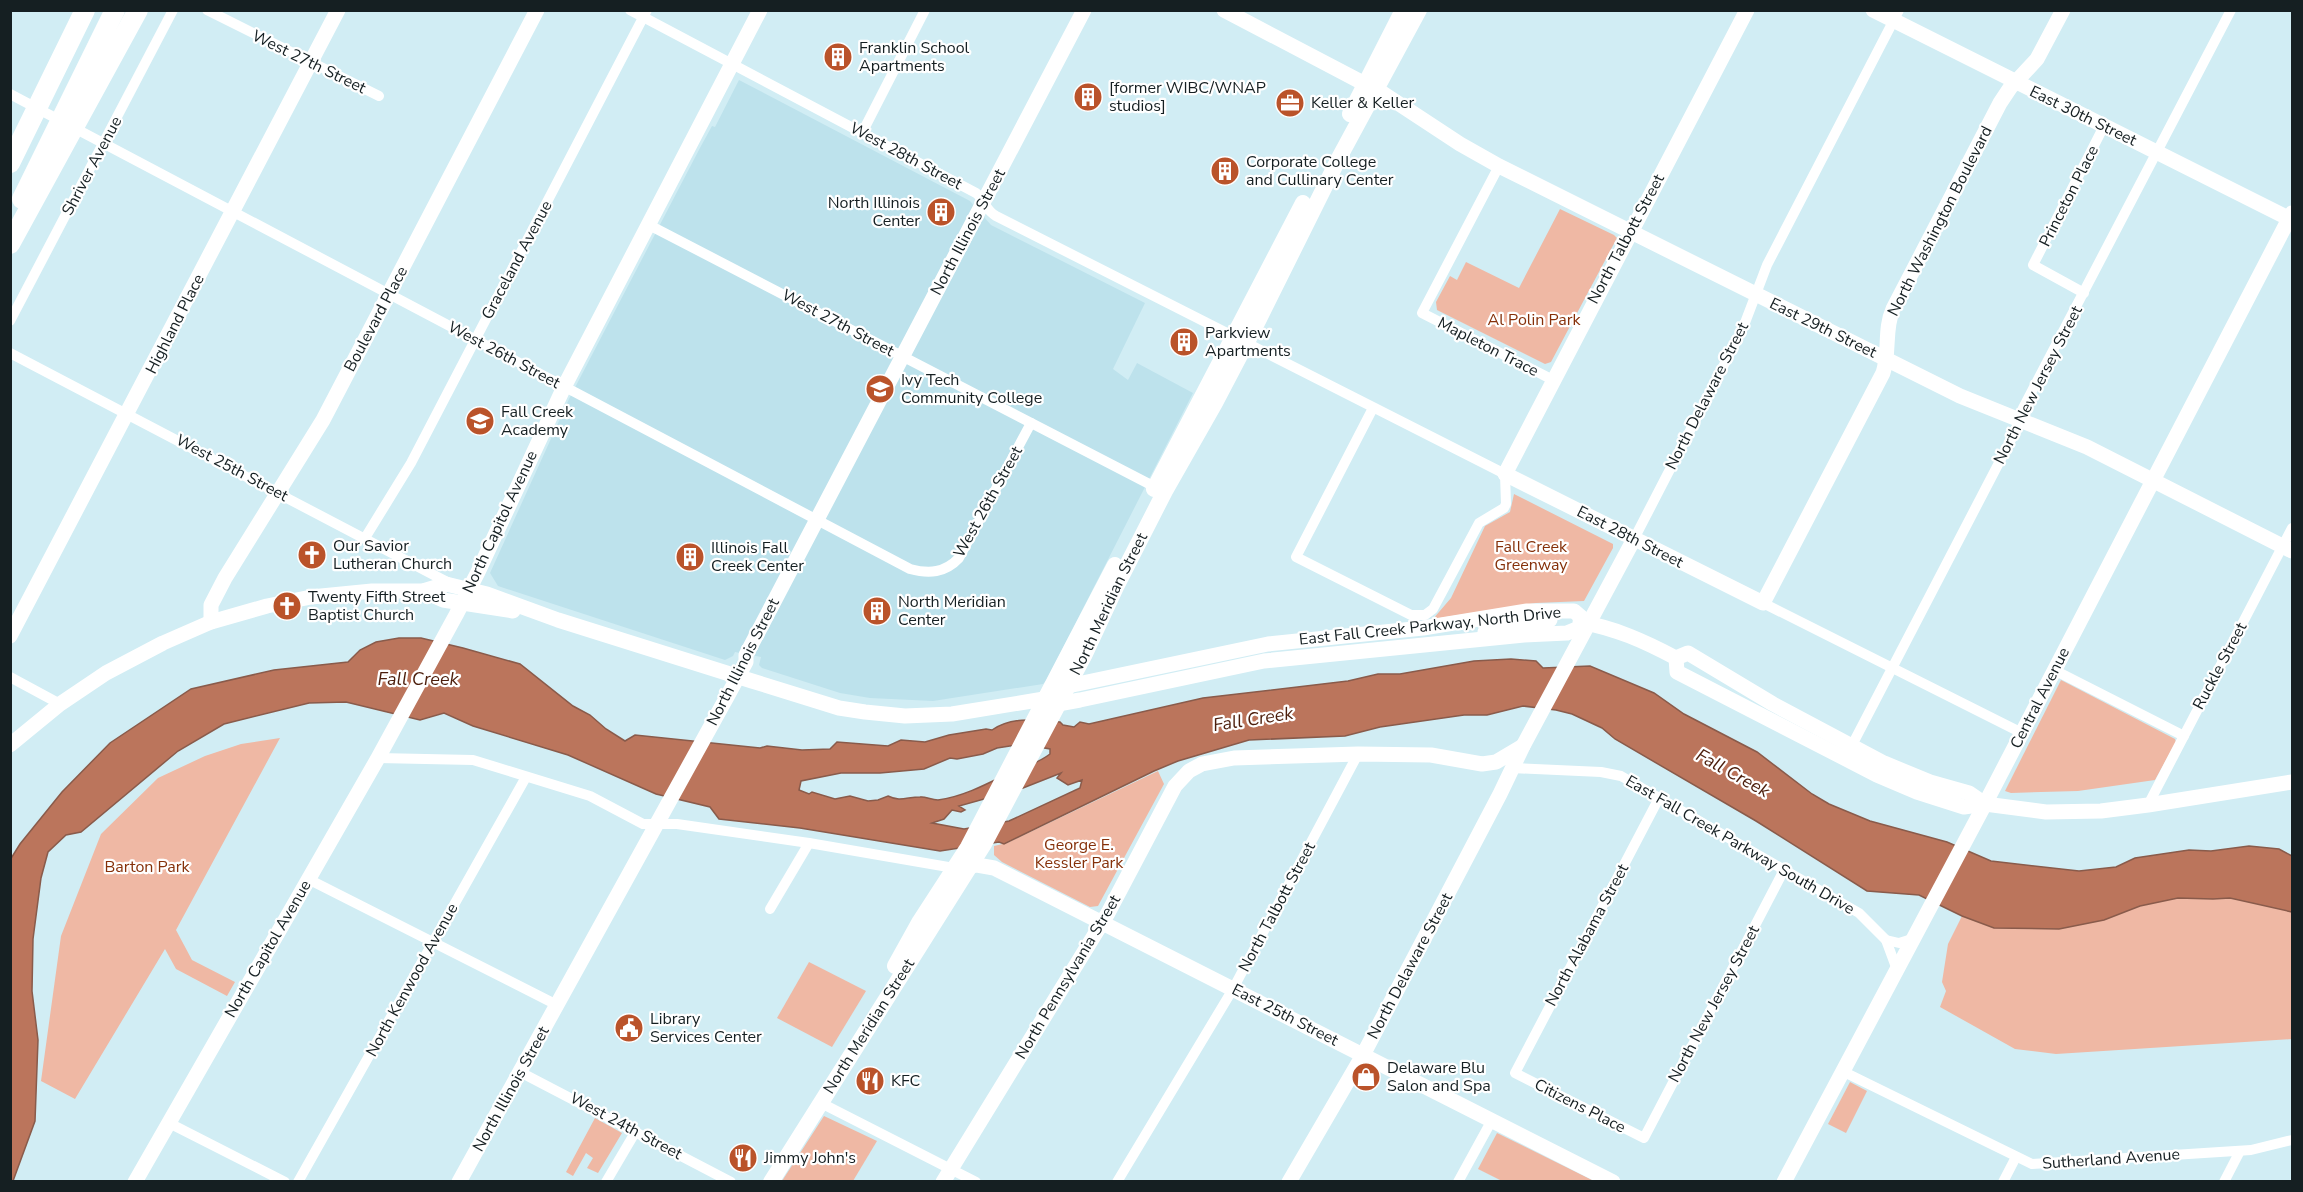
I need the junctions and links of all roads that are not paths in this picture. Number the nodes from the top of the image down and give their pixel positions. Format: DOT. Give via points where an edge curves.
graph roads {
  1 [pos="80,10"];
  2 [pos="85,10"];
  3 [pos="115,10"];
  4 [pos="138,10"];
  5 [pos="173,10"];
  6 [pos="207,10"];
  7 [pos="338,10"];
  8 [pos="537,10"];
  9 [pos="630,10"];
  10 [pos="760,10"];
  11 [pos="925,10"];
  12 [pos="1084,10"];
  13 [pos="1224,10"];
  14 [pos="1403,10"];
  15 [pos="1419,10"];
  16 [pos="1747,10"];
  17 [pos="1873,10"];
  18 [pos="2063,10"];
  19 [pos="2231,10"];
  20 [pos="645,14"];
  21 [pos="1896,16"];
  22 [pos="310,64"];
  23 [pos="732,64"];
  24 [pos="58,65"];
  25 [pos="2015,83"];
  26 [pos="1371,87"];
  27 [pos="84,92"];
  28 [pos="10,94"];
  29 [pos="379,96"];
  30 [pos="2104,126"];
  31 [pos="862,133"];
  32 [pos="104,144"];
  33 [pos="2157,152"];
  34 [pos="52,153"];
  35 [pos="10,163"];
  36 [pos="1499,166"];
  37 [pos="983,203"];
  38 [pos="233,211"];
  39 [pos="2291,217"];
  40 [pos="10,225"];
  41 [pos="649,225"];
  42 [pos="1630,231"];
  43 [pos="10,244"];
  44 [pos="2084,293"];
  45 [pos="390,294"];
  46 [pos="1755,294"];
  47 [pos="10,321"];
  48 [pos="476,340"];
  49 [pos="1239,340"];
  50 [pos="10,353"];
  51 [pos="903,357"];
  52 [pos="1886,359"];
  53 [pos="1553,380"];
  54 [pos="564,387"];
  55 [pos="1373,408"];
  56 [pos="128,414"];
  57 [pos="2019,421"];
  58 [pos="1031,423"];
  59 [pos="1505,474"];
  60 [pos="2153,480"];
  61 [pos="1155,486"];
  62 [pos="279,493"];
  63 [pos="816,521"];
  64 [pos="2292,528"];
  65 [pos="365,538"];
  66 [pos="1634,539"];
  67 [pos="2288,549"];
  68 [pos="453,585"];
  69 [pos="423,591"];
  70 [pos="466,596"];
  71 [pos="1763,603"];
  72 [pos="211,622"];
  73 [pos="1589,624"];
  74 [pos="10,636"];
  75 [pos="1676,658"];
  76 [pos="1892,668"];
  77 [pos="2054,670"];
  78 [pos="10,677"];
  79 [pos="738,677"];
  80 [pos="1068,686"];
  81 [pos="60,704"];
  82 [pos="1047,709"];
  83 [pos="2022,733"];
  84 [pos="2184,736"];
  85 [pos="1524,743"];
  86 [pos="10,745"];
  87 [pos="1852,746"];
  88 [pos="1358,754"];
  89 [pos="378,758"];
  90 [pos="1844,760"];
  91 [pos="1482,764"];
  92 [pos="1512,768"];
  93 [pos="526,777"];
  94 [pos="2292,782"];
  95 [pos="1500,794"];
  96 [pos="1659,798"];
  97 [pos="1985,804"];
  98 [pos="2148,805"];
  99 [pos="662,818"];
  100 [pos="809,843"];
  101 [pos="976,846"];
  102 [pos="971,865"];
  103 [pos="954,868"];
  104 [pos="1785,870"];
  105 [pos="308,879"];
  106 [pos="770,909"];
  107 [pos="1103,922"];
  108 [pos="1914,937"];
  109 [pos="1886,940"];
  110 [pos="433,942"];
  111 [pos="1896,967"];
  112 [pos="1233,989"];
  113 [pos="557,1005"];
  114 [pos="1363,1055"];
  115 [pos="1842,1071"];
  116 [pos="520,1072"];
  117 [pos="1515,1073"];
  118 [pos="821,1103"];
  119 [pos="1492,1120"];
  120 [pos="169,1123"];
  121 [pos="636,1131"];
  122 [pos="1644,1138"];
  123 [pos="2292,1140"];
  124 [pos="2240,1151"];
  125 [pos="2016,1158"];
  126 [pos="947,1175"];
  127 [pos="135,1182"];
  128 [pos="285,1182"];
  129 [pos="298,1182"];
  130 [pos="459,1182"];
  131 [pos="606,1182"];
  132 [pos="731,1182"];
  133 [pos="758,1182"];
  134 [pos="771,1182"];
  135 [pos="976,1182"];
  136 [pos="1117,1182"];
  137 [pos="1289,1182"];
  138 [pos="1458,1182"];
  139 [pos="1613,1182"];
  140 [pos="1784,1182"];
  141 [pos="2003,1182"];
  142 [pos="2224,1182"];
  1 -- 24 [label="highway"];
  2 -- 24 [label="highway"];
  3 -- 27 [label="highway"];
  4 -- 27 [label="highway"];
  5 -- 32 [label="street, Shriver Avenue"];
  6 -- 22 [label="street, West 27th Street"];
  7 -- 22 [label="main road, Highland Place"];
  8 -- 45 [label="main road, Boulevard Place"];
  9 -- 20 [label="street, West 28th Street"];
  10 -- 23 [label="main road, North Capitol Avenue"];
  11 -- 31 [label="street"];
  12 -- 37 [label="main road, North Illinois Street"];
  13 -- 26 [label="main road, East 29th Street"];
  14 -- 26 [label="main road, North Meridian Street"];
  15 -- 26 [label="main road, North Meridian Street"];
  16 -- 42 [label="main road, North Talbott Street"];
  17 -- 21 [label="main road, East 30th Street"];
  18 -- 25 [label="main road, North Washington Boulevard" via="2037,59"];
  19 -- 33 [label="street, North New Jersey Street"];
  20 -- 23 [label="street, West 28th Street"];
  20 -- 48 [label="street, Graceland Avenue"];
  21 -- 25 [label="main road, East 30th Street"];
  21 -- 46 [label="street, North Delaware Street"];
  22 -- 29 [label="street, West 27th Street"];
  22 -- 38 [label="main road, Highland Place"];
  23 -- 31 [label="street, West 28th Street"];
  23 -- 41 [label="main road, North Capitol Avenue"];
  24 -- 35 [label="highway"];
  25 -- 30 [label="main road, East 30th Street"];
  25 -- 52 [label="main road, North Washington Boulevard" via="2000,103 1892,311"];
  26 -- 36 [label="main road, East 29th Street"];
  26 -- 49 [label="main road, North Meridian Street"];
  27 -- 34 [label="highway"];
  28 -- 32 [label="street, West 26th Street"];
  30 -- 33 [label="main road, East 30th Street"];
  30 -- 44 [label="street, Princeton Place" via="2033,265"];
  31 -- 37 [label="street, West 28th Street" via="976,193"];
  32 -- 38 [label="street, West 26th Street"];
  32 -- 47 [label="street, Shriver Avenue"];
  33 -- 39 [label="main road, East 30th Street"];
  33 -- 44 [label="street, North New Jersey Street"];
  34 -- 40 [label="highway"];
  34 -- 43 [label="highway"];
  36 -- 42 [label="main road, East 29th Street"];
  36 -- 53 [label="street, Mapleton Trace" via="1422,313"];
  37 -- 49 [label="street, West 28th Street" via="996,216"];
  37 -- 51 [label="main road, North Illinois Street"];
  38 -- 45 [label="street, West 26th Street"];
  38 -- 56 [label="main road, Highland Place"];
  39 -- 60 [label="main road, Central Avenue"];
  41 -- 51 [label="street, West 27th Street"];
  41 -- 54 [label="main road, North Capitol Avenue"];
  42 -- 46 [label="main road, East 29th Street"];
  42 -- 53 [label="main road, North Talbott Street"];
  44 -- 57 [label="street, North New Jersey Street"];
  45 -- 48 [label="street, West 26th Street"];
  45 -- 62 [label="main road, Boulevard Place"];
  46 -- 52 [label="main road, East 29th Street"];
  46 -- 66 [label="street, North Delaware Street" via="1743,328"];
  48 -- 54 [label="street, West 26th Street"];
  48 -- 65 [label="street, Graceland Avenue" via="411,463"];
  49 -- 55 [label="street, East 28th Street"];
  49 -- 61 [label="main road, North Meridian Street"];
  49 -- 80 [label="main road, North Meridian Street"];
  50 -- 56 [label="street, West 25th Street"];
  51 -- 58 [label="street, West 27th Street"];
  51 -- 63 [label="main road, North Illinois Street"];
  52 -- 57 [label="main road, East 29th Street"];
  52 -- 71 [label="main road, North Washington Boulevard" via="1883,373"];
  53 -- 59 [label="main road, North Talbott Street"];
  54 -- 63 [label="street, West 26th Street"];
  54 -- 70 [label="main road, North Capitol Avenue"];
  55 -- 59 [label="street, East 28th Street"];
  55 -- 59 [label="street, North Talbott Street" via="1296,557 1411,615 1422,616 1432,609 1479,523 1504,508"];
  56 -- 62 [label="street, West 25th Street"];
  56 -- 74 [label="main road, Highland Place"];
  57 -- 60 [label="main road, East 29th Street" via="2066,438"];
  57 -- 76 [label="street, North New Jersey Street"];
  58 -- 61 [label="street, West 27th Street"];
  58 -- 63 [label="street, West 26th Street" via="966,548 944,569 910,569"];
  59 -- 66 [label="main road, East 28th Street"];
  60 -- 67 [label="main road, East 29th Street"];
  60 -- 77 [label="main road, Central Avenue"];
  61 -- 82 [label="main road, North Meridian Street"];
  62 -- 65 [label="street, West 25th Street"];
  62 -- 72 [label="main road, Boulevard Place" via="225,578 211,605"];
  63 -- 79 [label="main road, North Illinois Street"];
  64 -- 67 [label="street, Ruckle Street"];
  65 -- 68 [label="street, West 25th Street"];
  66 -- 71 [label="main road, East 28th Street"];
  66 -- 73 [label="main road, North Delaware Street"];
  67 -- 84 [label="street, Ruckle Street"];
  68 -- 69 [label="main road"];
  68 -- 70 [label="main road"];
  69 -- 70 [label="main road" via="443,600"];
  69 -- 72 [label="main road" via="310,597"];
  70 -- 79 [label="main road, East Fall Creek Parkway, North Drive" via="558,620"];
  70 -- 89 [label="main road, North Capitol Avenue"];
  71 -- 76 [label="street, East 28th Street"];
  72 -- 81 [label="main road" via="127,661"];
  73 -- 75 [label="main road" via="1634,637"];
  73 -- 80 [label="main road, East Fall Creek Parkway, North Drive" via="1574,611 1527,612 1424,628 1268,644"];
  73 -- 82 [label="main road, East Fall Creek Parkway, North Drive" via="1567,633 1264,661"];
  73 -- 85 [label="main road, North Delaware Street"];
  75 -- 87 [label="main road" via="1688,653"];
  75 -- 90 [label="main road" via="1677,672"];
  76 -- 83 [label="street, East 28th Street"];
  76 -- 87 [label="street, North New Jersey Street"];
  77 -- 83 [label="main road, Central Avenue"];
  77 -- 84 [label="street"];
  78 -- 81 [label="street"];
  79 -- 82 [label="main road, East Fall Creek Parkway, North Drive" via="839,708 905,716"];
  79 -- 99 [label="main road, North Illinois Street"];
  80 -- 82 [label="main road, North Meridian Street"];
  81 -- 86 [label="main road"];
  82 -- 101 [label="main road, North Meridian Street"];
  83 -- 97 [label="main road, Central Avenue"];
  84 -- 98 [label="street, Ruckle Street"];
  85 -- 91 [label="main road" via="1496,762"];
  85 -- 92 [label="main road, North Delaware Street"];
  87 -- 90 [label="street, North New Jersey Street"];
  87 -- 97 [label="main road" via="1916,777 1969,793"];
  88 -- 91 [label="main road" via="1431,755"];
  88 -- 107 [label="main road, North Pennsylvania Street" via="1233,758 1207,762 1189,771 1171,794"];
  88 -- 112 [label="street, North Talbott Street"];
  89 -- 93 [label="street" via="473,760"];
  89 -- 105 [label="main road, North Capitol Avenue"];
  90 -- 97 [label="main road" via="1938,799 1964,807"];
  91 -- 95 [label="main road" via="1494,770"];
  92 -- 95 [label="main road, North Delaware Street"];
  92 -- 96 [label="street, East Fall Creek Parkway South Drive" via="1616,773"];
  93 -- 99 [label="street" via="590,796 643,824"];
  93 -- 110 [label="street, North Kenwood Avenue"];
  94 -- 98 [label="main road"];
  95 -- 114 [label="main road, North Delaware Street"];
  96 -- 104 [label="street, East Fall Creek Parkway South Drive"];
  96 -- 117 [label="street, North Alabama Street"];
  97 -- 98 [label="main road" via="2072,812"];
  97 -- 108 [label="main road, Central Avenue"];
  99 -- 100 [label="street" via="677,824"];
  99 -- 113 [label="main road, North Illinois Street"];
  100 -- 103 [label="street"];
  100 -- 106 [label="street"];
  101 -- 102 [label="main road, North Meridian Street"];
  101 -- 103 [label="main road, North Meridian Street"];
  102 -- 103 [label="main road, East 25th Street"];
  102 -- 107 [label="main road, East 25th Street" via="989,866"];
  102 -- 118 [label="main road, North Meridian Street"];
  103 -- 133 [label="main road, North Meridian Street"];
  104 -- 109 [label="street, East Fall Creek Parkway South Drive" via="1859,913"];
  104 -- 122 [label="street, North New Jersey Street"];
  105 -- 110 [label="street"];
  105 -- 120 [label="main road, North Capitol Avenue"];
  107 -- 112 [label="main road, East 25th Street"];
  107 -- 126 [label="main road, North Pennsylvania Street"];
  108 -- 109 [label="street" via="1899,943"];
  108 -- 111 [label="main road, Central Avenue"];
  109 -- 111 [label="street, East Fall Creek Parkway South Drive"];
  110 -- 113 [label="street"];
  110 -- 129 [label="street, North Kenwood Avenue"];
  111 -- 115 [label="main road, Central Avenue"];
  112 -- 114 [label="main road, East 25th Street"];
  112 -- 136 [label="street, North Talbott Street"];
  113 -- 116 [label="main road, North Illinois Street"];
  114 -- 119 [label="main road, East 25th Street"];
  114 -- 137 [label="main road, North Delaware Street"];
  115 -- 125 [label="street, Sutherland Avenue"];
  115 -- 140 [label="main road, Central Avenue"];
  116 -- 121 [label="street, West 24th Street"];
  116 -- 130 [label="main road, North Illinois Street"];
  117 -- 122 [label="street, Citizens Place"];
  118 -- 126 [label="street"];
  118 -- 134 [label="main road, North Meridian Street"];
  119 -- 138 [label="street"];
  119 -- 139 [label="main road, East 25th Street"];
  120 -- 127 [label="main road, North Capitol Avenue"];
  120 -- 128 [label="street"];
  121 -- 131 [label="street"];
  121 -- 132 [label="street, West 24th Street"];
  123 -- 124 [label="street, Sutherland Avenue"];
  124 -- 125 [label="street, Sutherland Avenue" via="2037,1164"];
  124 -- 142 [label="street"];
  125 -- 141 [label="street"];
  126 -- 135 [label="street"];
}
